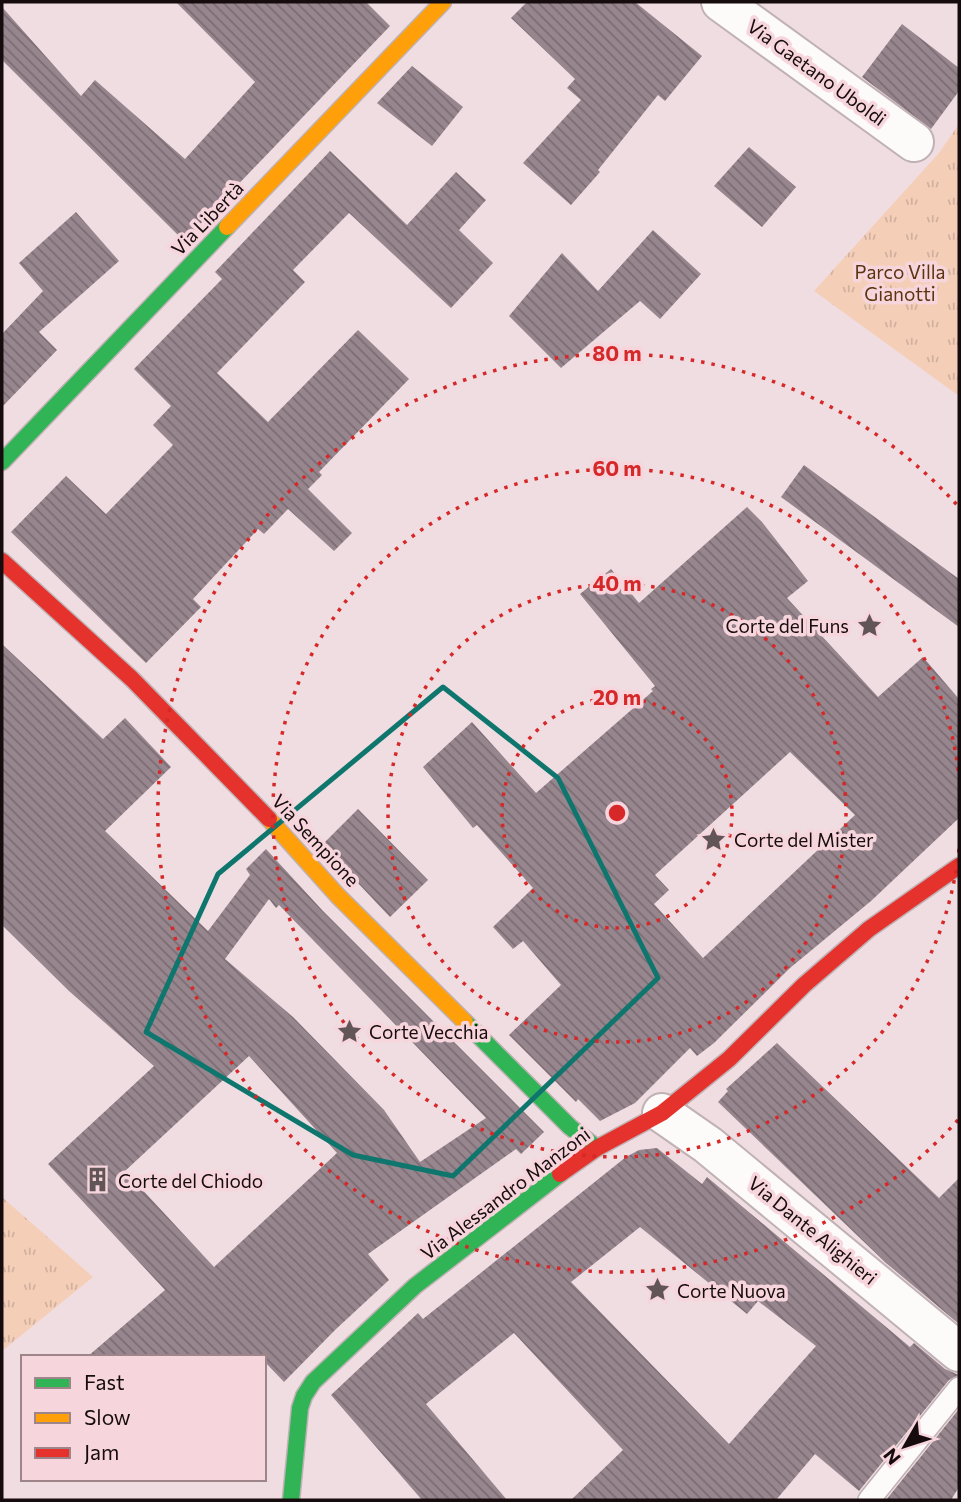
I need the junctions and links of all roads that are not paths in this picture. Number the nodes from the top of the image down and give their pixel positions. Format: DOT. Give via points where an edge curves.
graph roads {
  1 [pos="443,2"];
  2 [pos="721,2"];
  3 [pos="914,142"];
  4 [pos="2,463"];
  5 [pos="2,561"];
  6 [pos="959,866"];
  7 [pos="662,1113"];
  8 [pos="597,1148"];
  9 [pos="959,1352"];
  10 [pos="959,1388"];
  11 [pos="291,1500"];
  12 [pos="869,1500"];
  1 -- 4 [label="street, Via Libertà"];
  2 -- 3 [label="street, Via Gaetano Uboldi"];
  5 -- 8 [label="street, Via Sempione" via="132,679 338,896 570,1127"];
  6 -- 7 [label="street, Via Alessandro Manzoni" via="869,929 729,1059"];
  7 -- 8 [label="street, Via Alessandro Manzoni"];
  7 -- 9 [label="street, Via Dante Alighieri" via="708,1145"];
  8 -- 11 [label="street, Via Alessandro Manzoni" via="415,1286 313,1382 300,1408"];
  10 -- 12 [label="lane"];
}
